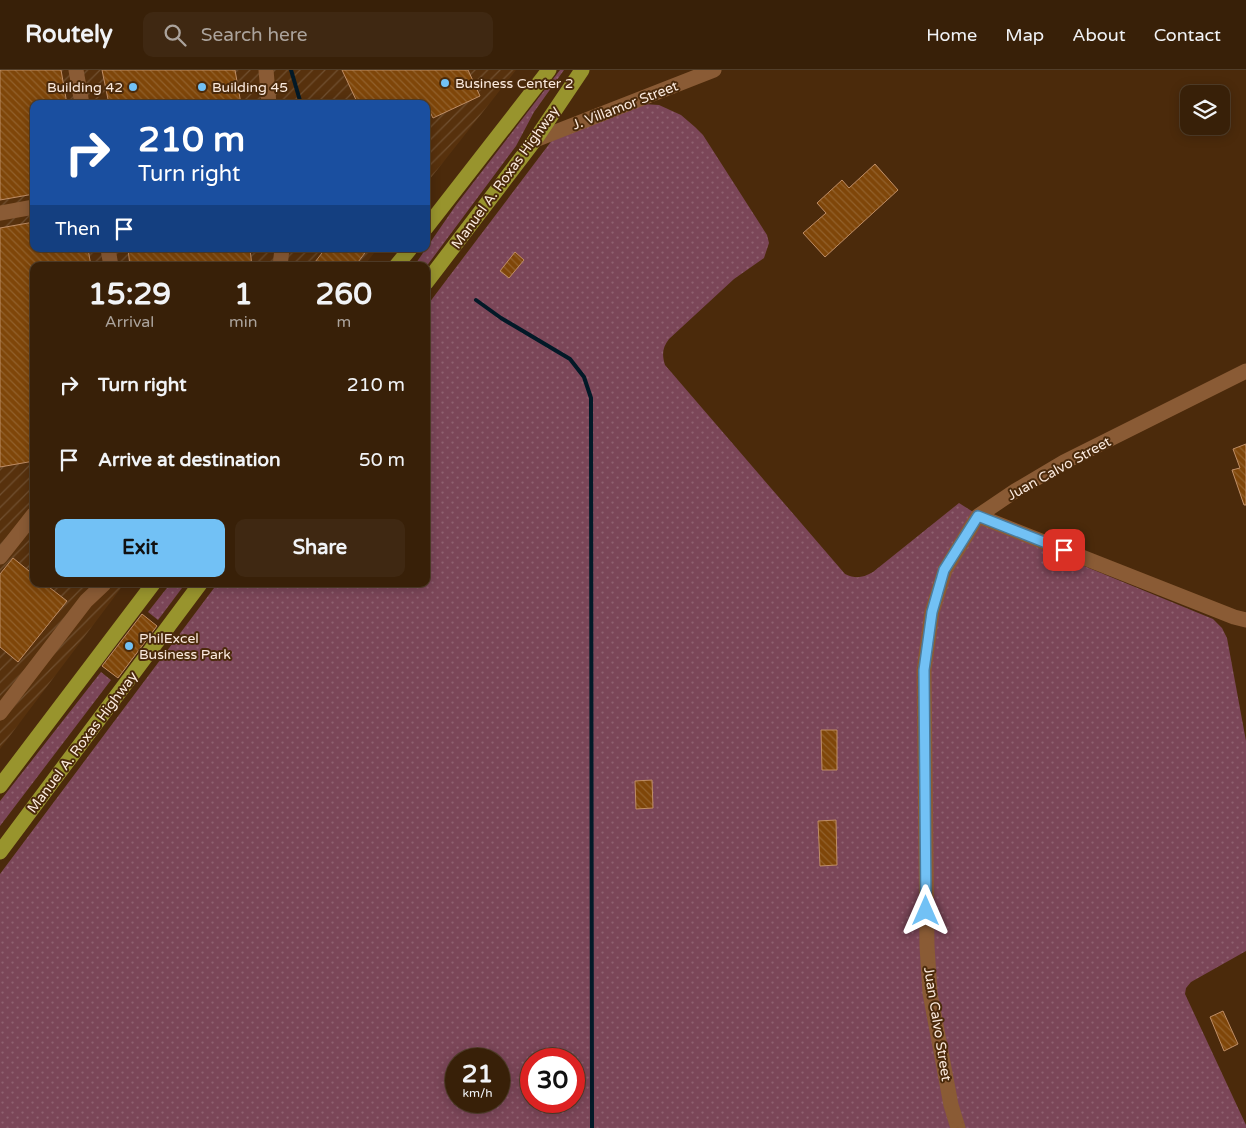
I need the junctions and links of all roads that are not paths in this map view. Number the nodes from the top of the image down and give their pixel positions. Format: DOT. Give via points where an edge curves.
graph roads {
  1 [pos="76,70"];
  2 [pos="266,70"];
  3 [pos="538,70"];
  4 [pos="549,70"];
  5 [pos="582,70"];
  6 [pos="714,70"];
  7 [pos="81,100"];
  8 [pos="269,100"];
  9 [pos="499,134"];
  10 [pos="534,140"];
  11 [pos="30,208"];
  12 [pos="0,213"];
  13 [pos="430,223"];
  14 [pos="408,252"];
  15 [pos="399,262"];
  16 [pos="430,278"];
  17 [pos="1246,371"];
  18 [pos="978,516"];
  19 [pos="30,519"];
  20 [pos="0,557"];
  21 [pos="101,587"];
  22 [pos="151,587"];
  23 [pos="198,587"];
  24 [pos="1246,620"];
  25 [pos="0,713"];
  26 [pos="0,786"];
  27 [pos="0,852"];
  28 [pos="958,1128"];
  1 -- 7 [label="street"];
  2 -- 8 [label="street"];
  3 -- 9 [label="main road"];
  4 -- 9 [label="main road, Manuel A. Roxas Highway"];
  5 -- 10 [label="main road, Manuel A. Roxas Highway"];
  6 -- 10 [label="street, J. Villamor Street"];
  9 -- 13 [label="main road, Manuel A. Roxas Highway"];
  10 -- 16 [label="main road, Manuel A. Roxas Highway"];
  11 -- 12 [label="street"];
  14 -- 15 [label="main road"];
  17 -- 18 [label="street, Juan Calvo Street" via="1064,462"];
  18 -- 24 [label="street"];
  18 -- 28 [label="street, Juan Calvo Street" via="944,570 932,612 924,670 930,993"];
  19 -- 20 [label="street"];
  21 -- 25 [label="street" via="86,600"];
  22 -- 26 [label="main road"];
  23 -- 27 [label="main road, Manuel A. Roxas Highway"];
}
